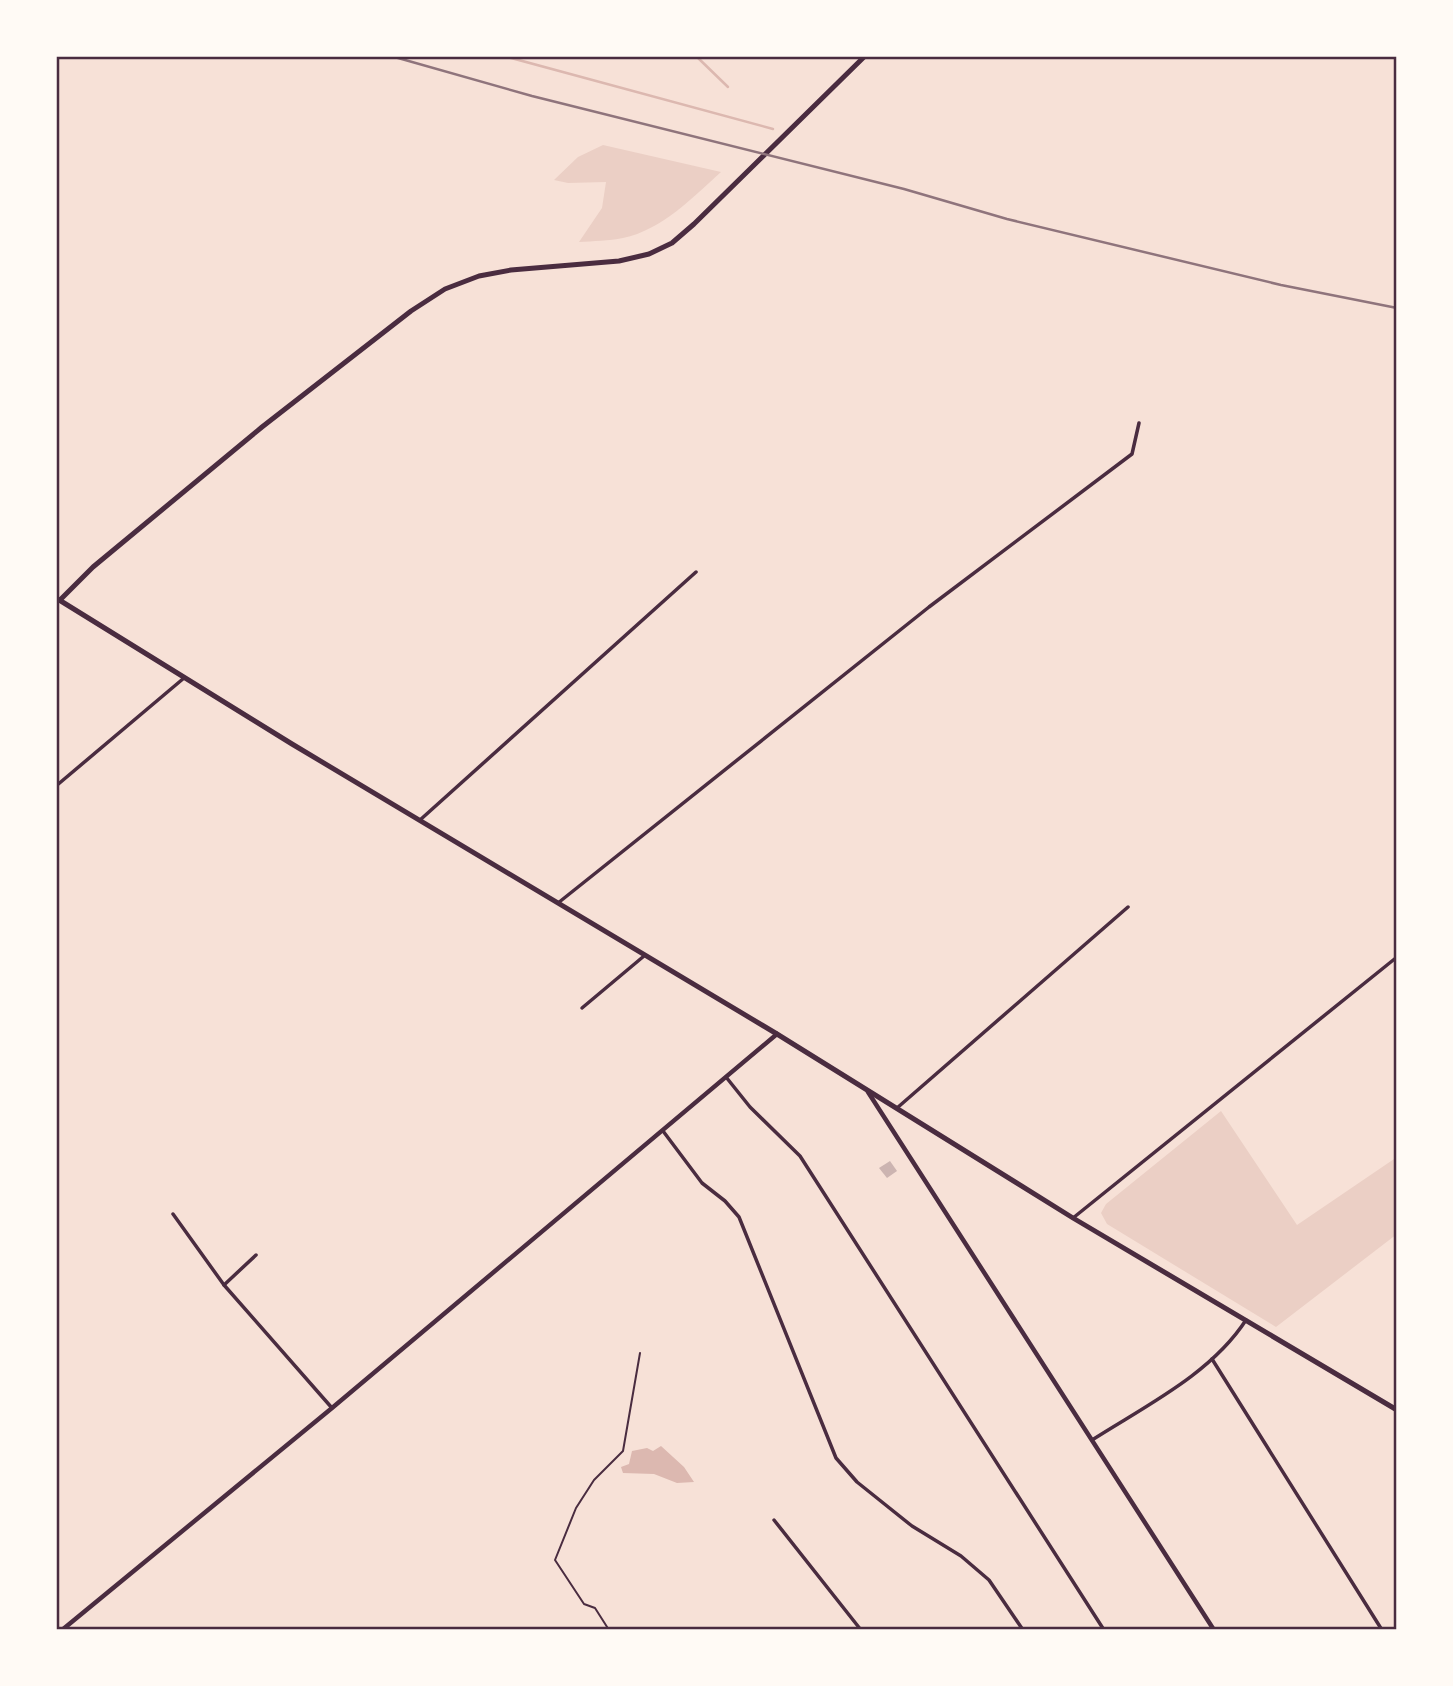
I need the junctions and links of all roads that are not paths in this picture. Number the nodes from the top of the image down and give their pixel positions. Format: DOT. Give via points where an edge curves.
graph roads {
  1 [pos="865,56"];
  2 [pos="1139,423"];
  3 [pos="696,572"];
  4 [pos="58,599"];
  5 [pos="184,678"];
  6 [pos="56,774"];
  7 [pos="62,781"];
  8 [pos="56,786"];
  9 [pos="420,820"];
  10 [pos="558,903"];
  11 [pos="1128,907"];
  12 [pos="645,955"];
  13 [pos="1397,957"];
  14 [pos="582,1009"];
  15 [pos="777,1034"];
  16 [pos="726,1077"];
  17 [pos="868,1092"];
  18 [pos="896,1109"];
  19 [pos="663,1131"];
  20 [pos="173,1214"];
  21 [pos="1073,1218"];
  22 [pos="256,1255"];
  23 [pos="224,1285"];
  24 [pos="1246,1320"];
  25 [pos="640,1353"];
  26 [pos="1212,1359"];
  27 [pos="332,1408"];
  28 [pos="1397,1410"];
  29 [pos="1092,1440"];
  30 [pos="774,1520"];
  31 [pos="62,1630"];
  32 [pos="609,1630"];
  33 [pos="862,1630"];
  34 [pos="1023,1630"];
  35 [pos="1104,1630"];
  36 [pos="1214,1630"];
  37 [pos="1382,1630"];
  1 -- 4 [label="main road" via="671,243 619,261 511,270 445,289 262,427"];
  2 -- 10 [label="street" via="1132,454 929,607"];
  3 -- 9 [label="street"];
  4 -- 5 [label="main road"];
  5 -- 7 [label="street"];
  5 -- 9 [label="main road"];
  6 -- 7 [label="street"];
  7 -- 8 [label="street"];
  9 -- 10 [label="main road"];
  10 -- 12 [label="main road"];
  11 -- 18 [label="street"];
  12 -- 14 [label="street"];
  12 -- 15 [label="main road"];
  13 -- 21 [label="street"];
  15 -- 16 [label="street"];
  15 -- 17 [label="main road"];
  16 -- 19 [label="street"];
  16 -- 35 [label="street" via="800,1156"];
  17 -- 18 [label="main road"];
  17 -- 29 [label="street"];
  18 -- 21 [label="main road"];
  19 -- 27 [label="street"];
  19 -- 34 [label="street" via="702,1183 739,1217 836,1458 857,1482 912,1526 961,1556 989,1580"];
  20 -- 23 [label="street"];
  21 -- 24 [label="main road"];
  22 -- 23 [label="street"];
  23 -- 27 [label="street"];
  24 -- 26 [label="street"];
  24 -- 28 [label="main road"];
  25 -- 32 [label="lane" via="623,1451 594,1480 576,1508 555,1560 584,1604 596,1608"];
  26 -- 29 [label="street"];
  26 -- 37 [label="street"];
  27 -- 31 [label="street"];
  29 -- 36 [label="street"];
  30 -- 33 [label="street"];
}
